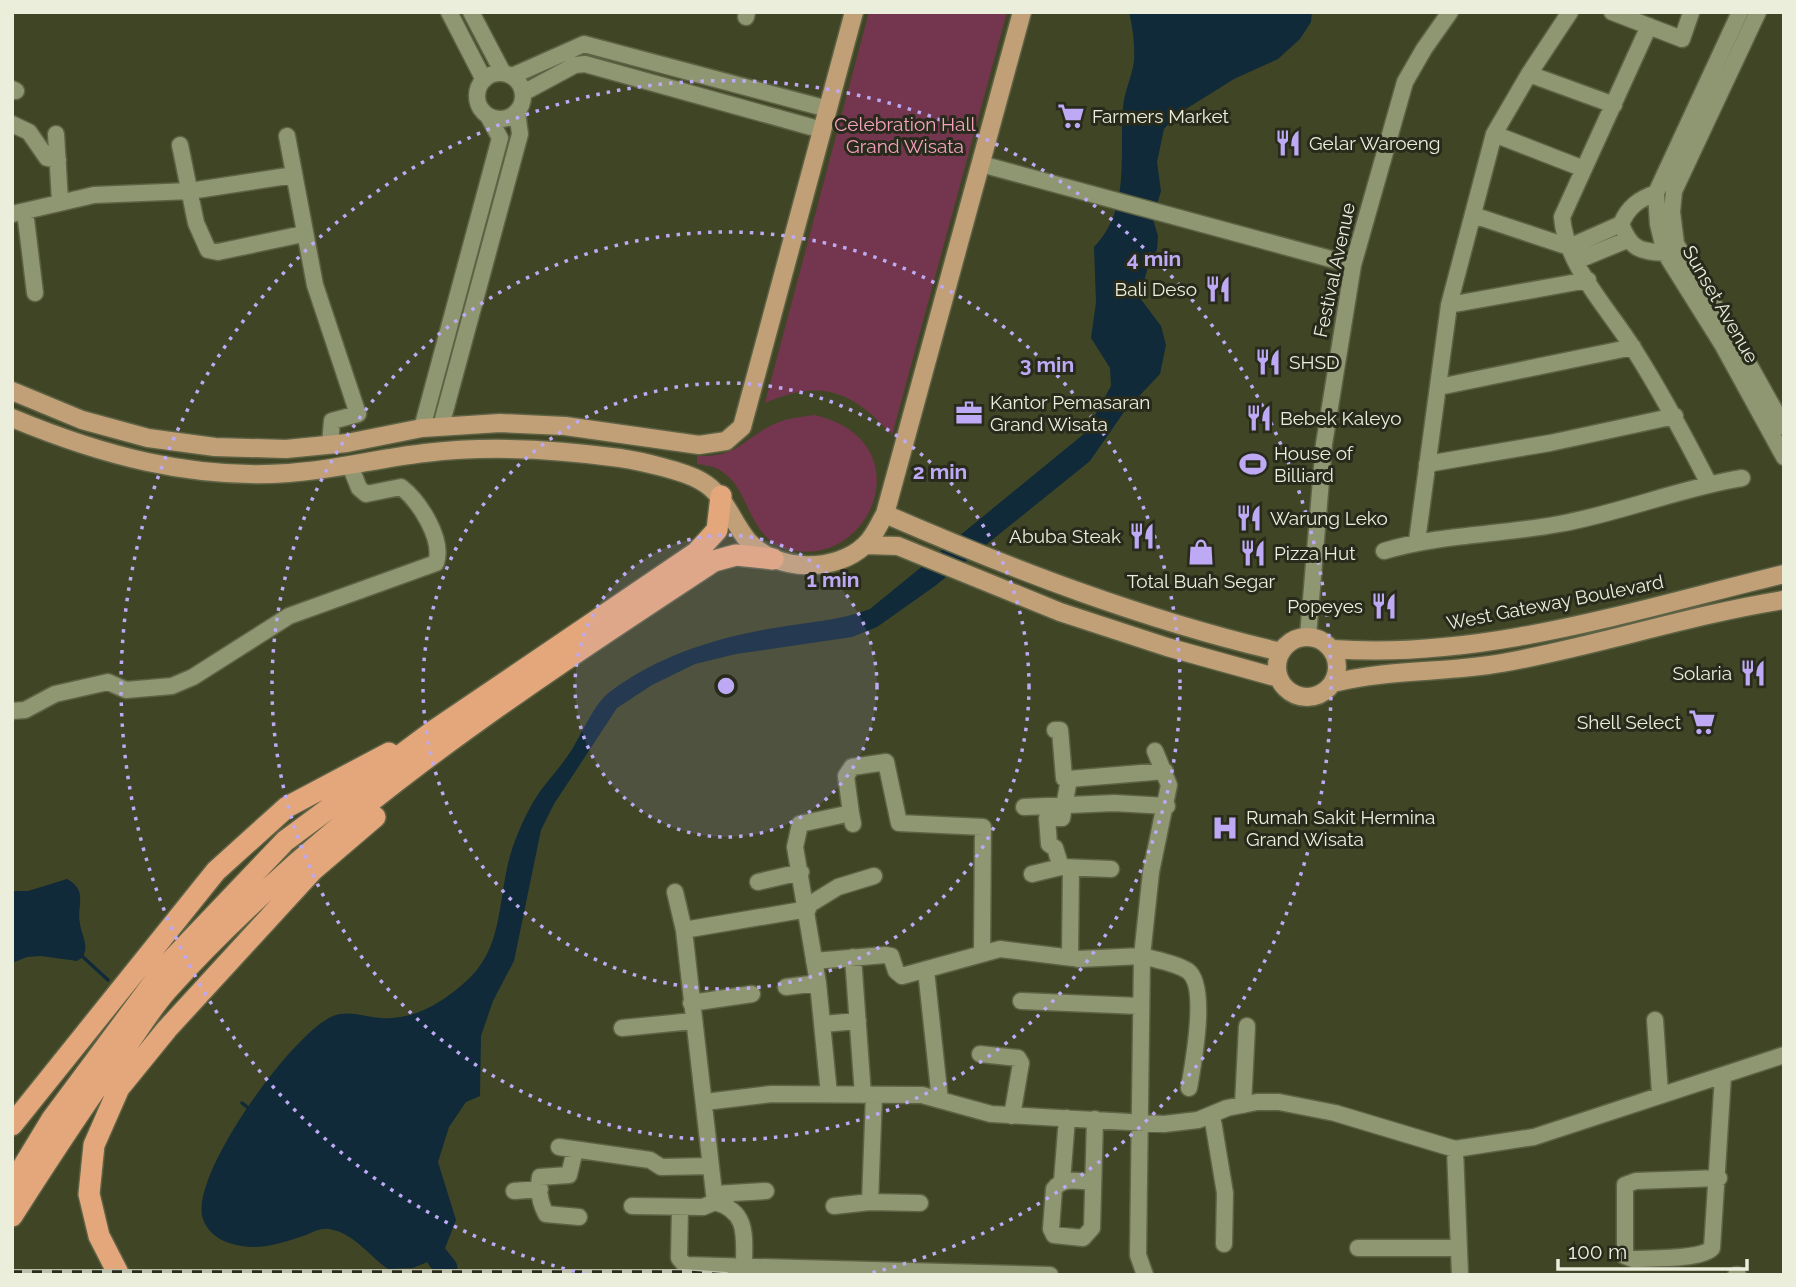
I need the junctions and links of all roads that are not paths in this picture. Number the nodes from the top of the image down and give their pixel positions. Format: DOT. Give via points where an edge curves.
graph roads {
  1 [pos="449,12"];
  2 [pos="471,12"];
  3 [pos="854,12"];
  4 [pos="1022,12"];
  5 [pos="1450,12"];
  6 [pos="1570,12"];
  7 [pos="1612,12"];
  8 [pos="1740,12"];
  9 [pos="1758,12"];
  10 [pos="1691,13"];
  11 [pos="1649,26"];
  12 [pos="1528,74"];
  13 [pos="507,75"];
  14 [pos="484,80"];
  15 [pos="523,93"];
  16 [pos="1614,105"];
  17 [pos="828,109"];
  18 [pos="517,112"];
  19 [pos="488,116"];
  20 [pos="12,124"];
  21 [pos="822,130"];
  22 [pos="56,134"];
  23 [pos="1494,134"];
  24 [pos="288,136"];
  25 [pos="180,145"];
  26 [pos="58,160"];
  27 [pos="981,164"];
  28 [pos="1584,169"];
  29 [pos="294,176"];
  30 [pos="190,191"];
  31 [pos="1656,193"];
  32 [pos="61,201"];
  33 [pos="18,213"];
  34 [pos="1473,215"];
  35 [pos="1621,224"];
  36 [pos="303,234"];
  37 [pos="1627,240"];
  38 [pos="1665,253"];
  39 [pos="1572,254"];
  40 [pos="1353,265"];
  41 [pos="1588,280"];
  42 [pos="35,293"];
  43 [pos="1449,305"];
  44 [pos="1633,347"];
  45 [pos="1438,387"];
  46 [pos="12,391"];
  47 [pos="1675,416"];
  48 [pos="12,418"];
  49 [pos="441,426"];
  50 [pos="1784,427"];
  51 [pos="422,428"];
  52 [pos="330,444"];
  53 [pos="1784,457"];
  54 [pos="1427,464"];
  55 [pos="351,468"];
  56 [pos="1742,478"];
  57 [pos="1709,484"];
  58 [pos="721,496"];
  59 [pos="885,514"];
  60 [pos="1417,541"];
  61 [pos="866,545"];
  62 [pos="1384,551"];
  63 [pos="773,559"];
  64 [pos="1784,574"];
  65 [pos="1066,590"];
  66 [pos="1784,600"];
  67 [pos="1060,612"];
  68 [pos="1618,614"];
  69 [pos="1308,636"];
  70 [pos="1622,636"];
  71 [pos="1333,649"];
  72 [pos="1281,652"];
  73 [pos="1279,678"];
  74 [pos="1333,683"];
  75 [pos="12,711"];
  76 [pos="480,722"];
  77 [pos="1055,730"];
  78 [pos="432,732"];
  79 [pos="1155,751"];
  80 [pos="1165,771"];
  81 [pos="1069,779"];
  82 [pos="1064,805"];
  83 [pos="1167,806"];
  84 [pos="1024,807"];
  85 [pos="999,826"];
  86 [pos="983,827"];
  87 [pos="1066,868"];
  88 [pos="1111,869"];
  89 [pos="801,872"];
  90 [pos="1032,874"];
  91 [pos="874,876"];
  92 [pos="758,882"];
  93 [pos="676,892"];
  94 [pos="807,908"];
  95 [pos="684,930"];
  96 [pos="982,953"];
  97 [pos="1142,956"];
  98 [pos="853,957"];
  99 [pos="1073,958"];
  100 [pos="814,961"];
  101 [pos="926,970"];
  102 [pos="818,983"];
  103 [pos="786,987"];
  104 [pos="752,995"];
  105 [pos="1021,1001"];
  106 [pos="691,1003"];
  107 [pos="1139,1006"];
  108 [pos="1655,1020"];
  109 [pos="693,1021"];
  110 [pos="858,1021"];
  111 [pos="822,1024"];
  112 [pos="1247,1026"];
  113 [pos="622,1028"];
  114 [pos="979,1054"];
  115 [pos="1784,1055"];
  116 [pos="1723,1076"];
  117 [pos="1189,1088"];
  118 [pos="1660,1093"];
  119 [pos="830,1094"];
  120 [pos="868,1095"];
  121 [pos="940,1100"];
  122 [pos="705,1102"];
  123 [pos="1243,1105"];
  124 [pos="1212,1115"];
  125 [pos="1012,1116"];
  126 [pos="1067,1118"];
  127 [pos="1095,1119"];
  128 [pos="1141,1123"];
  129 [pos="12,1125"];
  130 [pos="1455,1149"];
  131 [pos="710,1166"];
  132 [pos="1719,1178"];
  133 [pos="1062,1181"];
  134 [pos="1092,1182"];
  135 [pos="12,1185"];
  136 [pos="540,1189"];
  137 [pos="514,1191"];
  138 [pos="766,1191"];
  139 [pos="714,1198"];
  140 [pos="870,1202"];
  141 [pos="920,1203"];
  142 [pos="632,1206"];
  143 [pos="834,1206"];
  144 [pos="680,1208"];
  145 [pos="12,1216"];
  146 [pos="579,1217"];
  147 [pos="1224,1244"];
  148 [pos="1358,1248"];
  149 [pos="1459,1248"];
  150 [pos="744,1267"];
  151 [pos="118,1275"];
  152 [pos="1050,1275"];
  153 [pos="1145,1275"];
  154 [pos="1460,1275"];
  1 -- 14 [label="street"];
  2 -- 13 [label="street"];
  3 -- 17 [label="main road"];
  4 -- 27 [label="main road"];
  5 -- 40 [label="street, Festival Avenue" via="1405,82"];
  6 -- 12 [label="street"];
  7 -- 11 [label="street"];
  8 -- 31 [label="street"];
  9 -- 50 [label="street, Sunset Avenue" via="1674,191 1672,212 1676,244"];
  10 -- 11 [label="street" via="1682,39"];
  11 -- 16 [label="street"];
  12 -- 16 [label="street"];
  12 -- 23 [label="street"];
  13 -- 14 [label="street"];
  13 -- 15 [label="street"];
  13 -- 17 [label="street" via="584,44"];
  14 -- 19 [label="street" via="477,99"];
  15 -- 18 [label="street"];
  15 -- 21 [label="street" via="585,64"];
  16 -- 28 [label="street"];
  17 -- 21 [label="main road"];
  18 -- 19 [label="street" via="498,119"];
  18 -- 49 [label="street" via="520,134"];
  19 -- 51 [label="street" via="500,138"];
  20 -- 26 [label="street" via="37,140 47,158"];
  21 -- 49 [label="main road" via="742,427 726,441 699,445 565,426"];
  22 -- 26 [label="street"];
  23 -- 28 [label="street"];
  23 -- 34 [label="street"];
  24 -- 29 [label="street"];
  25 -- 30 [label="street"];
  26 -- 32 [label="street"];
  27 -- 40 [label="street"];
  27 -- 59 [label="main road"];
  28 -- 39 [label="street" via="1562,217"];
  29 -- 30 [label="street"];
  29 -- 36 [label="street"];
  30 -- 32 [label="street"];
  30 -- 36 [label="street" via="196,223 212,252"];
  31 -- 35 [label="street" via="1641,198"];
  31 -- 38 [label="street, Sunset Avenue"];
  32 -- 33 [label="street"];
  33 -- 42 [label="street"];
  34 -- 39 [label="street"];
  34 -- 43 [label="street"];
  35 -- 37 [label="street"];
  35 -- 39 [label="street"];
  36 -- 52 [label="street" via="358,414 332,421"];
  37 -- 38 [label="street" via="1635,247"];
  37 -- 39 [label="street"];
  38 -- 53 [label="street, Sunset Avenue"];
  39 -- 41 [label="street"];
  40 -- 69 [label="street, Festival Avenue" via="1324,444"];
  41 -- 43 [label="street"];
  41 -- 44 [label="street"];
  43 -- 45 [label="street"];
  44 -- 45 [label="street"];
  44 -- 47 [label="street"];
  45 -- 54 [label="street"];
  46 -- 52 [label="main road" via="82,420 148,438 215,447 286,449"];
  47 -- 54 [label="street"];
  47 -- 57 [label="street"];
  48 -- 55 [label="main road" via="74,444 143,463 287,474"];
  49 -- 51 [label="main road"];
  51 -- 52 [label="main road"];
  54 -- 60 [label="street"];
  55 -- 58 [label="main road" via="425,452 563,451 625,458 699,480"];
  55 -- 75 [label="street" via="366,494 401,487 414,496 432,532 436,563 289,616 172,686 126,690 108,682 55,694 25,710"];
  56 -- 57 [label="street"];
  57 -- 60 [label="street" via="1561,524"];
  58 -- 63 [label="main road" via="749,541"];
  58 -- 78 [label="highway" via="717,530 696,553"];
  59 -- 61 [label="main road"];
  59 -- 65 [label="main road"];
  60 -- 62 [label="street"];
  61 -- 63 [label="main road" via="823,564 793,565"];
  61 -- 67 [label="main road" via="898,546"];
  63 -- 76 [label="highway" via="736,555 714,561"];
  64 -- 68 [label="main road, West Gateway Boulevard"];
  65 -- 67 [label="main road"];
  65 -- 72 [label="main road"];
  66 -- 70 [label="main road"];
  67 -- 73 [label="main road"];
  68 -- 70 [label="main road"];
  68 -- 71 [label="main road, West Gateway Boulevard" via="1447,646 1369,652"];
  69 -- 71 [label="main road"];
  69 -- 72 [label="main road" via="1292,640"];
  70 -- 74 [label="main road" via="1502,663 1366,675"];
  71 -- 74 [label="main road" via="1338,666"];
  72 -- 73 [label="main road"];
  73 -- 74 [label="main road" via="1290,692 1307,698 1322,694"];
  76 -- 145 [label="highway" via="424,760 303,858 166,991 81,1108"];
  76 -- 151 [label="highway" via="313,870 119,1088 94,1145 89,1194 99,1236"];
  77 -- 81 [label="street" via="1060,730 1064,778"];
  78 -- 129 [label="highway" via="287,807 216,871"];
  78 -- 135 [label="highway" via="285,841 165,967 52,1119"];
  79 -- 80 [label="street"];
  80 -- 81 [label="street"];
  80 -- 83 [label="street"];
  81 -- 82 [label="street"];
  82 -- 83 [label="street"];
  82 -- 84 [label="street"];
  82 -- 87 [label="street" via="1062,818 1047,818 1046,825 1049,844"];
  83 -- 97 [label="street" via="1151,872"];
  85 -- 86 [label="street"];
  86 -- 89 [label="street" via="899,822 886,762 852,767 846,776 852,818 800,824 795,847"];
  86 -- 96 [label="street"];
  87 -- 88 [label="street"];
  87 -- 90 [label="street"];
  87 -- 99 [label="street" via="1068,951"];
  89 -- 92 [label="street"];
  89 -- 94 [label="street"];
  91 -- 94 [label="street" via="838,887"];
  93 -- 95 [label="street"];
  94 -- 95 [label="street"];
  94 -- 100 [label="street"];
  95 -- 106 [label="street"];
  96 -- 99 [label="street" via="1005,949"];
  96 -- 101 [label="street"];
  97 -- 99 [label="street"];
  97 -- 107 [label="street"];
  97 -- 117 [label="street" via="1187,970 1196,983 1196,1041"];
  98 -- 100 [label="street"];
  98 -- 101 [label="street" via="891,956 902,976"];
  98 -- 110 [label="street"];
  100 -- 102 [label="street"];
  101 -- 121 [label="street"];
  102 -- 103 [label="street"];
  102 -- 111 [label="street"];
  104 -- 106 [label="street"];
  105 -- 107 [label="street"];
  106 -- 109 [label="street"];
  107 -- 128 [label="street"];
  108 -- 118 [label="street"];
  109 -- 113 [label="street"];
  109 -- 122 [label="street"];
  110 -- 111 [label="street"];
  110 -- 120 [label="street"];
  111 -- 119 [label="street"];
  112 -- 123 [label="street"];
  114 -- 125 [label="street" via="1018,1058 1021,1063"];
  115 -- 116 [label="street"];
  116 -- 118 [label="street"];
  116 -- 132 [label="street"];
  118 -- 130 [label="street" via="1534,1137"];
  119 -- 120 [label="street"];
  119 -- 122 [label="street" via="771,1094"];
  120 -- 121 [label="street" via="922,1095"];
  120 -- 140 [label="street"];
  121 -- 125 [label="street"];
  122 -- 131 [label="street"];
  123 -- 124 [label="street"];
  123 -- 130 [label="street" via="1303,1105"];
  124 -- 128 [label="street"];
  124 -- 147 [label="street" via="1225,1193"];
  125 -- 126 [label="street"];
  126 -- 127 [label="street"];
  126 -- 133 [label="street"];
  127 -- 128 [label="street"];
  127 -- 134 [label="street"];
  128 -- 153 [label="street" via="1138,1255"];
  130 -- 149 [label="street"];
  131 -- 136 [label="street" via="661,1167 650,1160 567,1148 569,1175 540,1177"];
  131 -- 139 [label="street"];
  132 -- 132 [label="street" via="1711,1251 1625,1256 1625,1185"];
  133 -- 134 [label="street"];
  133 -- 134 [label="street" via="1054,1189 1051,1229 1058,1238 1089,1235"];
  136 -- 137 [label="street"];
  136 -- 146 [label="street" via="546,1214"];
  138 -- 139 [label="street"];
  139 -- 144 [label="street" via="703,1208"];
  139 -- 150 [label="street" via="729,1207 740,1222"];
  140 -- 141 [label="street"];
  140 -- 143 [label="street"];
  142 -- 144 [label="street"];
  144 -- 150 [label="street" via="681,1263"];
  148 -- 149 [label="street"];
  149 -- 154 [label="street"];
  150 -- 152 [label="street"];
}
